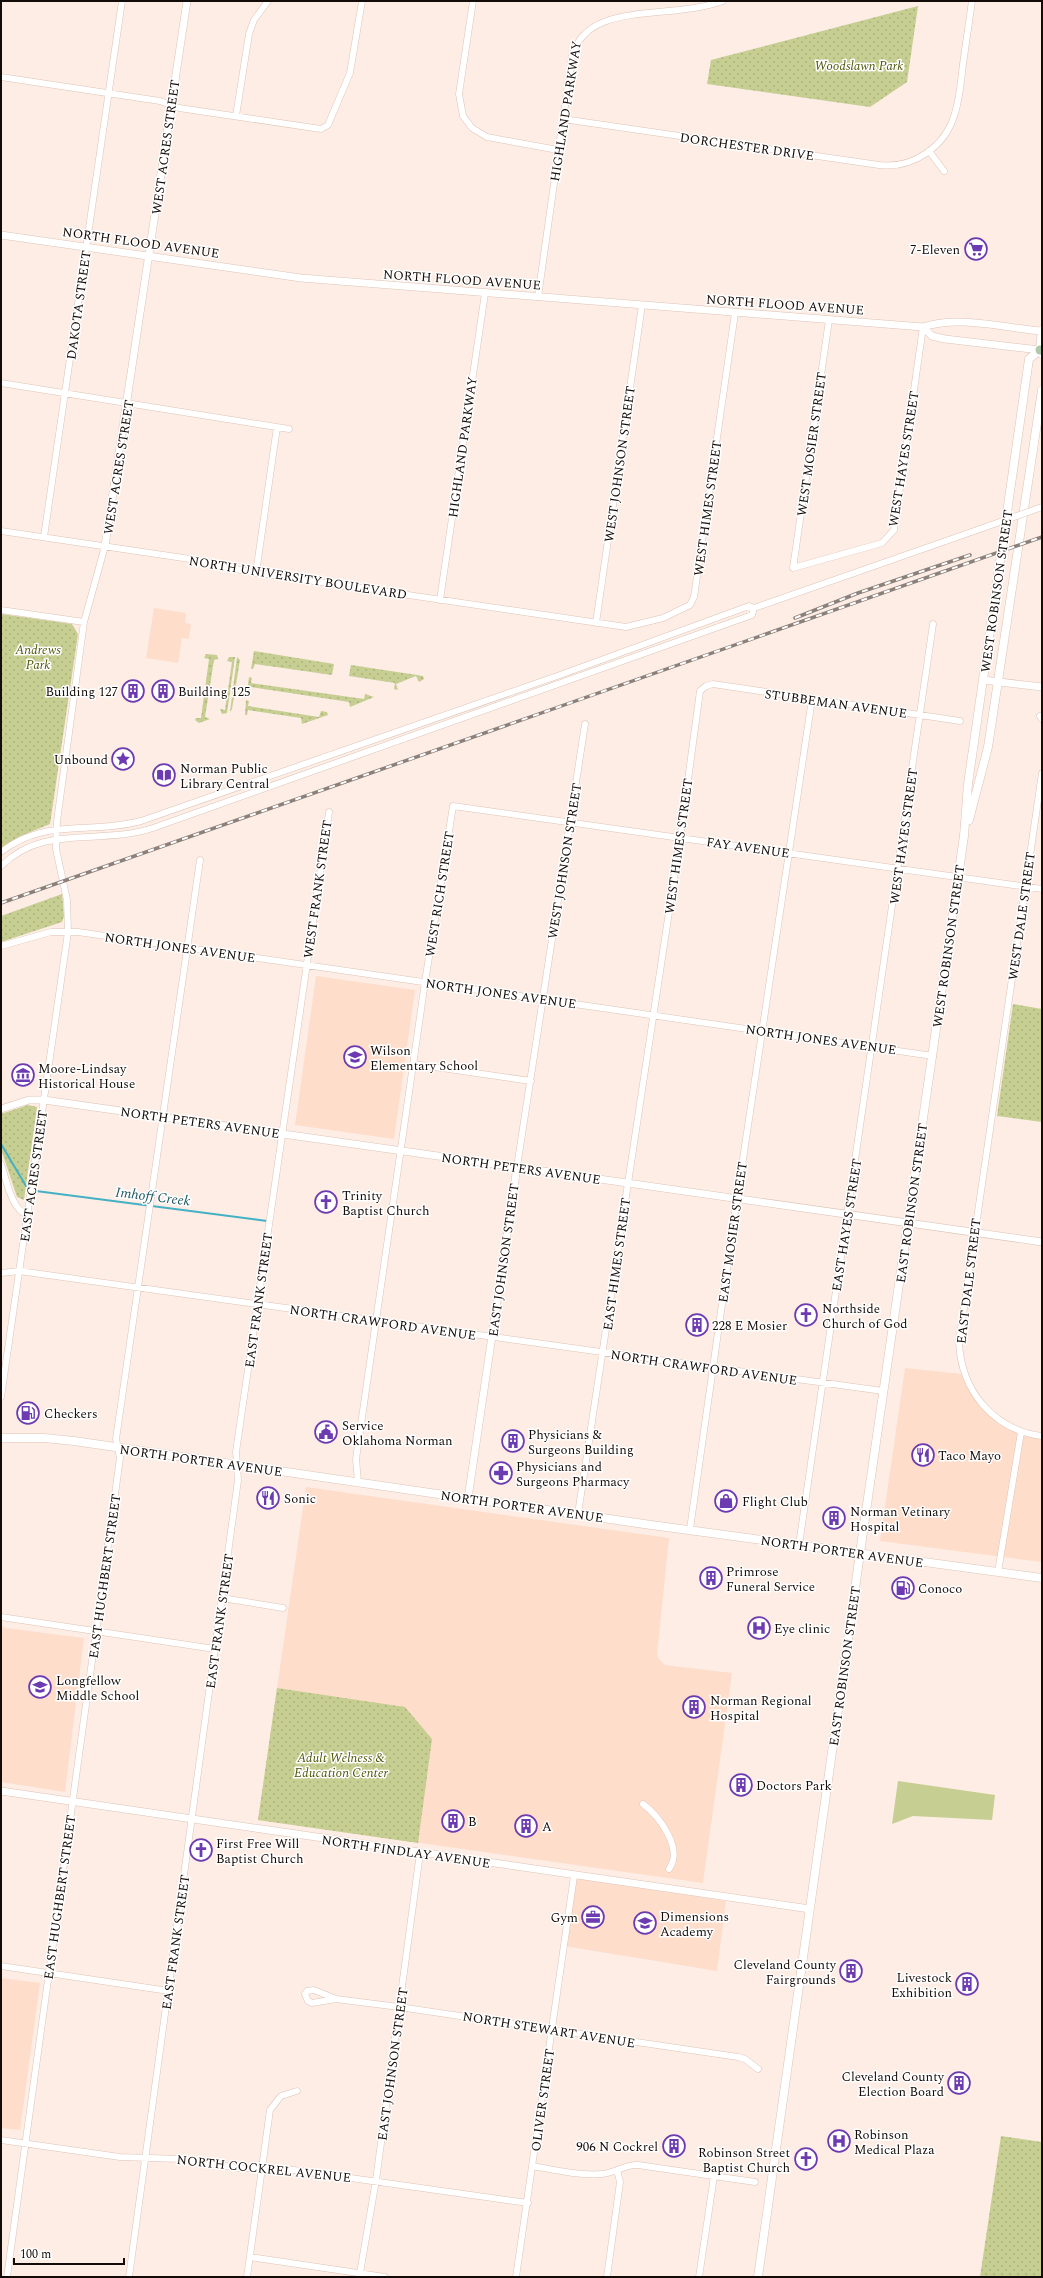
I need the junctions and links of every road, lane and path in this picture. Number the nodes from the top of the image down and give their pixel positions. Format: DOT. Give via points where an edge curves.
graph roads {
  1 [pos="122,1"];
  2 [pos="187,1"];
  3 [pos="268,1"];
  4 [pos="362,1"];
  5 [pos="473,1"];
  6 [pos="723,1"];
  7 [pos="972,1"];
  8 [pos="646,6"];
  9 [pos="582,27"];
  10 [pos="1,77"];
  11 [pos="110,93"];
  12 [pos="171,105"];
  13 [pos="236,116"];
  14 [pos="563,119"];
  15 [pos="558,150"];
  16 [pos="929,151"];
  17 [pos="944,171"];
  18 [pos="1,235"];
  19 [pos="87,248"];
  20 [pos="149,257"];
  21 [pos="485,293"];
  22 [pos="538,297"];
  23 [pos="642,305"];
  24 [pos="735,313"];
  25 [pos="829,320"];
  26 [pos="923,327"];
  27 [pos="1042,331"];
  28 [pos="1041,352"];
  29 [pos="1,383"];
  30 [pos="1042,390"];
  31 [pos="65,393"];
  32 [pos="128,403"];
  33 [pos="277,427"];
  34 [pos="289,429"];
  35 [pos="1042,507"];
  36 [pos="1,531"];
  37 [pos="44,537"];
  38 [pos="105,546"];
  39 [pos="793,568"];
  40 [pos="256,573"];
  41 [pos="440,600"];
  42 [pos="754,608"];
  43 [pos="1,610"];
  44 [pos="84,622"];
  45 [pos="596,623"];
  46 [pos="933,624"];
  47 [pos="983,680"];
  48 [pos="999,682"];
  49 [pos="713,684"];
  50 [pos="1042,687"];
  51 [pos="812,700"];
  52 [pos="920,715"];
  53 [pos="960,721"];
  54 [pos="585,724"];
  55 [pos="1042,773"];
  56 [pos="454,806"];
  57 [pos="329,812"];
  58 [pos="569,822"];
  59 [pos="56,829"];
  60 [pos="964,836"];
  61 [pos="56,839"];
  62 [pos="680,839"];
  63 [pos="1,852"];
  64 [pos="790,853"];
  65 [pos="200,860"];
  66 [pos="1,866"];
  67 [pos="898,868"];
  68 [pos="958,877"];
  69 [pos="1025,886"];
  70 [pos="1042,889"];
  71 [pos="68,932"];
  72 [pos="1,946"];
  73 [pos="187,948"];
  74 [pos="306,965"];
  75 [pos="425,982"];
  76 [pos="543,999"];
  77 [pos="653,1015"];
  78 [pos="763,1031"];
  79 [pos="873,1047"];
  80 [pos="933,1056"];
  81 [pos="1000,1059"];
  82 [pos="414,1064"];
  83 [pos="531,1081"];
  84 [pos="44,1100"];
  85 [pos="1,1109"];
  86 [pos="163,1117"];
  87 [pos="282,1134"];
  88 [pos="401,1151"];
  89 [pos="1,1164"];
  90 [pos="517,1168"];
  91 [pos="628,1183"];
  92 [pos="737,1199"];
  93 [pos="27,1215"];
  94 [pos="847,1216"];
  95 [pos="908,1224"];
  96 [pos="974,1233"];
  97 [pos="1042,1242"];
  98 [pos="19,1272"];
  99 [pos="1,1273"];
  100 [pos="138,1288"];
  101 [pos="257,1305"];
  102 [pos="377,1321"];
  103 [pos="492,1337"];
  104 [pos="603,1353"];
  105 [pos="712,1368"];
  106 [pos="822,1383"];
  107 [pos="883,1391"];
  108 [pos="1,1397"];
  109 [pos="1021,1432"];
  110 [pos="1042,1436"];
  111 [pos="1,1438"];
  112 [pos="118,1448"];
  113 [pos="236,1466"];
  114 [pos="358,1482"];
  115 [pos="468,1498"];
  116 [pos="578,1514"];
  117 [pos="690,1529"];
  118 [pos="799,1545"];
  119 [pos="860,1554"];
  120 [pos="998,1572"];
  121 [pos="1042,1578"];
  122 [pos="222,1598"];
  123 [pos="283,1608"];
  124 [pos="1,1617"];
  125 [pos="96,1630"];
  126 [pos="215,1649"];
  127 [pos="1,1791"];
  128 [pos="73,1802"];
  129 [pos="642,1804"];
  130 [pos="192,1820"];
  131 [pos="420,1853"];
  132 [pos="670,1870"];
  133 [pos="574,1876"];
  134 [pos="810,1909"];
  135 [pos="1,1966"];
  136 [pos="49,1973"];
  137 [pos="169,1991"];
  138 [pos="336,1999"];
  139 [pos="399,2007"];
  140 [pos="552,2029"];
  141 [pos="758,2069"];
  142 [pos="297,2091"];
  143 [pos="1,2140"];
  144 [pos="25,2143"];
  145 [pos="144,2158"];
  146 [pos="533,2166"];
  147 [pos="263,2168"];
  148 [pos="617,2170"];
  149 [pos="714,2176"];
  150 [pos="376,2180"];
  151 [pos="755,2182"];
  152 [pos="528,2203"];
  153 [pos="250,2257"];
  154 [pos="360,2273"];
  155 [pos="7,2277"];
  156 [pos="129,2277"];
  157 [pos="247,2277"];
  158 [pos="385,2277"];
  159 [pos="516,2277"];
  160 [pos="607,2277"];
  161 [pos="699,2277"];
  162 [pos="758,2277"];
  1 -- 11 [label="street, DAKOTA STREET"];
  2 -- 12 [label="street, WEST ACRES STREET"];
  3 -- 13 [label="street" via="254,20 249,34"];
  4 -- 13 [label="street" via="350,72 330,121 324,128"];
  5 -- 15 [label="street" via="459,94 463,116 472,128 486,137"];
  6 -- 8 [label="street" via="689,7"];
  7 -- 16 [label="street, DORCHESTER DRIVE" via="955,114 942,139"];
  9 -- 14 [label="street, HIGHLAND PARKWAY" via="574,45"];
  10 -- 11 [label="street"];
  11 -- 12 [label="street"];
  11 -- 19 [label="street, DAKOTA STREET"];
  12 -- 13 [label="street"];
  12 -- 20 [label="street, WEST ACRES STREET"];
  14 -- 15 [label="street, HIGHLAND PARKWAY"];
  14 -- 16 [label="street, DORCHESTER DRIVE" via="890,166 905,163"];
  15 -- 22 [label="street, HIGHLAND PARKWAY"];
  16 -- 17 [label="street"];
  18 -- 19 [label="street, NORTH FLOOD AVENUE"];
  19 -- 20 [label="street, NORTH FLOOD AVENUE"];
  19 -- 31 [label="street, DAKOTA STREET"];
  20 -- 21 [label="street, NORTH FLOOD AVENUE" via="300,278"];
  20 -- 32 [label="street, WEST ACRES STREET"];
  21 -- 22 [label="street, NORTH FLOOD AVENUE"];
  21 -- 41 [label="street, HIGHLAND PARKWAY"];
  22 -- 23 [label="street, NORTH FLOOD AVENUE"];
  23 -- 24 [label="street, NORTH FLOOD AVENUE"];
  23 -- 45 [label="street, WEST JOHNSON STREET"];
  24 -- 25 [label="street, NORTH FLOOD AVENUE"];
  24 -- 45 [label="street, WEST HIMES STREET" via="694,597 690,605 663,618 626,627"];
  25 -- 26 [label="street, NORTH FLOOD AVENUE"];
  25 -- 39 [label="street, WEST MOSIER STREET"];
  26 -- 27 [label="street, NORTH FLOOD AVENUE" via="952,322"];
  26 -- 28 [label="street, NORTH FLOOD AVENUE" via="932,336 945,339"];
  26 -- 39 [label="street, WEST HAYES STREET" via="894,530 882,543"];
  27 -- 28 [label="main road"];
  28 -- 47 [label="main road, WEST ROBINSON STREET" via="1029,359"];
  29 -- 31 [label="street"];
  30 -- 48 [label="main road, WEST ROBINSON STREET"];
  31 -- 32 [label="street"];
  31 -- 37 [label="street, DAKOTA STREET"];
  32 -- 33 [label="street"];
  32 -- 38 [label="street, WEST ACRES STREET"];
  33 -- 34 [label="street"];
  33 -- 40 [label="street"];
  35 -- 42 [label="street, bridge"];
  36 -- 37 [label="street, NORTH UNIVERSITY BOULEVARD"];
  37 -- 38 [label="street, NORTH UNIVERSITY BOULEVARD"];
  38 -- 40 [label="street, NORTH UNIVERSITY BOULEVARD" via="197,560"];
  38 -- 44 [label="street, WEST ACRES STREET"];
  40 -- 41 [label="street, NORTH UNIVERSITY BOULEVARD"];
  41 -- 45 [label="street, NORTH UNIVERSITY BOULEVARD"];
  42 -- 59 [label="street" via="748,606 560,675 141,820 115,827"];
  42 -- 61 [label="street" via="752,615 153,828 124,835"];
  43 -- 44 [label="street"];
  44 -- 59 [label="street, WEST ACRES STREET"];
  46 -- 52 [label="street, WEST HAYES STREET"];
  47 -- 48 [label="street"];
  47 -- 60 [label="main road, WEST ROBINSON STREET" via="968,784"];
  48 -- 50 [label="street"];
  48 -- 60 [label="main road, WEST ROBINSON STREET" via="985,762"];
  49 -- 51 [label="street, STUBBEMAN AVENUE"];
  49 -- 62 [label="street, WEST HIMES STREET" via="700,692"];
  51 -- 52 [label="street, STUBBEMAN AVENUE"];
  51 -- 64 [label="street"];
  52 -- 53 [label="street, STUBBEMAN AVENUE"];
  52 -- 67 [label="street, WEST HAYES STREET"];
  54 -- 58 [label="street, WEST JOHNSON STREET"];
  55 -- 69 [label="street, WEST DALE STREET"];
  56 -- 58 [label="street, FAY AVENUE"];
  56 -- 75 [label="street, WEST RICH STREET"];
  57 -- 74 [label="street, WEST FRANK STREET"];
  58 -- 62 [label="street, FAY AVENUE"];
  58 -- 76 [label="street, WEST JOHNSON STREET"];
  59 -- 61 [label="street, WEST ACRES STREET"];
  59 -- 63 [label="street" via="23,837"];
  60 -- 68 [label="main road, WEST ROBINSON STREET"];
  61 -- 66 [label="street" via="29,846"];
  61 -- 71 [label="street, WEST ACRES STREET" via="58,862 68,900"];
  62 -- 64 [label="street, FAY AVENUE"];
  62 -- 77 [label="street, WEST HIMES STREET"];
  64 -- 67 [label="street, FAY AVENUE"];
  64 -- 78 [label="street"];
  65 -- 73 [label="street, EAST HUGHBERT STREET"];
  67 -- 68 [label="street, FAY AVENUE"];
  67 -- 79 [label="street, WEST HAYES STREET"];
  68 -- 69 [label="street, FAY AVENUE"];
  68 -- 80 [label="main road, WEST ROBINSON STREET"];
  69 -- 70 [label="street, FAY AVENUE"];
  69 -- 81 [label="street, WEST DALE STREET"];
  71 -- 72 [label="street, NORTH JONES AVENUE" via="51,932"];
  71 -- 73 [label="street, NORTH JONES AVENUE"];
  71 -- 84 [label="street, EAST ACRES STREET"];
  73 -- 74 [label="street, NORTH JONES AVENUE"];
  73 -- 86 [label="street, EAST HUGHBERT STREET"];
  74 -- 75 [label="street, NORTH JONES AVENUE"];
  74 -- 87 [label="street, EAST FRANK STREET"];
  75 -- 76 [label="street, NORTH JONES AVENUE"];
  75 -- 82 [label="street, WEST RICH STREET"];
  76 -- 77 [label="street, NORTH JONES AVENUE"];
  76 -- 83 [label="street, EAST JOHNSON STREET"];
  77 -- 78 [label="street, NORTH JONES AVENUE"];
  77 -- 91 [label="street, EAST HIMES STREET"];
  78 -- 79 [label="street, NORTH JONES AVENUE"];
  78 -- 92 [label="street, EAST MOSIER STREET"];
  79 -- 80 [label="street, NORTH JONES AVENUE"];
  79 -- 94 [label="street, EAST HAYES STREET"];
  80 -- 95 [label="main road, EAST ROBINSON STREET"];
  81 -- 96 [label="street, EAST DALE STREET"];
  82 -- 83 [label="street"];
  82 -- 88 [label="street, WEST RICH STREET"];
  83 -- 90 [label="street, EAST JOHNSON STREET"];
  84 -- 85 [label="street, NORTH PETERS AVENUE" via="29,1100"];
  84 -- 86 [label="street, NORTH PETERS AVENUE"];
  84 -- 93 [label="street, EAST ACRES STREET"];
  86 -- 87 [label="street, NORTH PETERS AVENUE"];
  86 -- 100 [label="street, EAST HUGHBERT STREET"];
  87 -- 88 [label="street, NORTH PETERS AVENUE"];
  87 -- 101 [label="street, EAST FRANK STREET"];
  88 -- 90 [label="street, NORTH PETERS AVENUE"];
  88 -- 102 [label="street, WEST RICH STREET"];
  89 -- 93 [label="street" via="20,1211"];
  90 -- 91 [label="street, NORTH PETERS AVENUE"];
  90 -- 103 [label="street, EAST JOHNSON STREET"];
  91 -- 92 [label="street, NORTH PETERS AVENUE"];
  91 -- 104 [label="street, EAST HIMES STREET"];
  92 -- 94 [label="street, NORTH PETERS AVENUE"];
  92 -- 105 [label="street, EAST MOSIER STREET"];
  93 -- 98 [label="street, EAST ACRES STREET"];
  94 -- 95 [label="street, NORTH PETERS AVENUE"];
  94 -- 106 [label="street, EAST HAYES STREET"];
  95 -- 96 [label="street, NORTH PETERS AVENUE"];
  95 -- 107 [label="main road, EAST ROBINSON STREET"];
  96 -- 97 [label="street, NORTH PETERS AVENUE"];
  96 -- 109 [label="street, EAST DALE STREET" via="960,1331 961,1362 967,1382 983,1406 999,1420"];
  98 -- 99 [label="street, NORTH CRAWFORD AVENUE"];
  98 -- 100 [label="street, NORTH CRAWFORD AVENUE"];
  98 -- 108 [label="street, EAST ACRES STREET"];
  100 -- 101 [label="street, NORTH CRAWFORD AVENUE"];
  100 -- 112 [label="street, EAST HUGHBERT STREET" via="116,1439"];
  101 -- 102 [label="street, NORTH CRAWFORD AVENUE"];
  101 -- 113 [label="street, EAST FRANK STREET"];
  102 -- 103 [label="street, NORTH CRAWFORD AVENUE"];
  102 -- 114 [label="street, WEST RICH STREET" via="356,1460"];
  103 -- 104 [label="street, NORTH CRAWFORD AVENUE"];
  103 -- 115 [label="street, EAST JOHNSON STREET"];
  104 -- 105 [label="street, NORTH CRAWFORD AVENUE"];
  104 -- 116 [label="street, EAST HIMES STREET"];
  105 -- 106 [label="street, NORTH CRAWFORD AVENUE"];
  105 -- 117 [label="street, EAST MOSIER STREET"];
  106 -- 107 [label="street, NORTH CRAWFORD AVENUE"];
  106 -- 118 [label="street, EAST HAYES STREET"];
  107 -- 119 [label="main road, EAST ROBINSON STREET"];
  109 -- 110 [label="street"];
  109 -- 120 [label="street"];
  111 -- 112 [label="main road, NORTH PORTER AVENUE" via="50,1438"];
  112 -- 113 [label="main road, NORTH PORTER AVENUE"];
  112 -- 125 [label="street, EAST HUGHBERT STREET" via="120,1458"];
  113 -- 114 [label="main road, NORTH PORTER AVENUE"];
  113 -- 122 [label="street, EAST FRANK STREET" via="238,1480"];
  114 -- 115 [label="main road, NORTH PORTER AVENUE"];
  115 -- 116 [label="main road, NORTH PORTER AVENUE"];
  116 -- 117 [label="main road, NORTH PORTER AVENUE"];
  117 -- 118 [label="main road, NORTH PORTER AVENUE"];
  118 -- 119 [label="main road, NORTH PORTER AVENUE"];
  119 -- 120 [label="main road, NORTH PORTER AVENUE"];
  119 -- 134 [label="main road, EAST ROBINSON STREET"];
  120 -- 121 [label="main road, NORTH PORTER AVENUE"];
  122 -- 123 [label="street"];
  122 -- 126 [label="street, EAST FRANK STREET"];
  124 -- 125 [label="street"];
  125 -- 126 [label="street"];
  125 -- 128 [label="street, EAST HUGHBERT STREET"];
  126 -- 130 [label="street, EAST FRANK STREET"];
  127 -- 128 [label="street, NORTH FINDLAY AVENUE"];
  128 -- 130 [label="street, NORTH FINDLAY AVENUE"];
  128 -- 136 [label="street, EAST HUGHBERT STREET"];
  129 -- 132 [label="street" via="650,1809 670,1836 674,1851"];
  130 -- 131 [label="street, NORTH FINDLAY AVENUE"];
  130 -- 137 [label="street, EAST FRANK STREET"];
  131 -- 133 [label="street, NORTH FINDLAY AVENUE"];
  131 -- 139 [label="street, EAST JOHNSON STREET"];
  133 -- 134 [label="street, NORTH FINDLAY AVENUE"];
  133 -- 140 [label="street, OLIVER STREET"];
  134 -- 162 [label="main road, EAST ROBINSON STREET"];
  135 -- 136 [label="street"];
  136 -- 137 [label="street"];
  136 -- 144 [label="street, EAST HUGHBERT STREET"];
  137 -- 145 [label="street, EAST FRANK STREET"];
  138 -- 139 [label="street, NORTH STEWART AVENUE"];
  139 -- 140 [label="street, NORTH STEWART AVENUE"];
  139 -- 150 [label="street, EAST JOHNSON STREET"];
  140 -- 141 [label="street, NORTH STEWART AVENUE" via="738,2057"];
  140 -- 146 [label="street, OLIVER STREET"];
  142 -- 147 [label="street" via="281,2096 270,2110"];
  143 -- 144 [label="street, NORTH COCKREL AVENUE"];
  144 -- 145 [label="street, NORTH COCKREL AVENUE" via="120,2157"];
  144 -- 155 [label="street, EAST HUGHBERT STREET"];
  145 -- 147 [label="street, NORTH COCKREL AVENUE" via="180,2159 239,2168"];
  145 -- 156 [label="street, EAST FRANK STREET"];
  146 -- 148 [label="street" via="589,2174"];
  146 -- 152 [label="street, OLIVER STREET"];
  147 -- 150 [label="street, NORTH COCKREL AVENUE"];
  147 -- 153 [label="street"];
  148 -- 149 [label="street" via="628,2165 638,2165"];
  148 -- 160 [label="street" via="620,2182"];
  149 -- 151 [label="street"];
  149 -- 161 [label="street"];
  150 -- 152 [label="street, NORTH COCKREL AVENUE"];
  150 -- 154 [label="street, EAST JOHNSON STREET"];
  152 -- 159 [label="street, OLIVER STREET"];
  153 -- 154 [label="street"];
  153 -- 157 [label="street"];
  154 -- 158 [label="street"];
}
